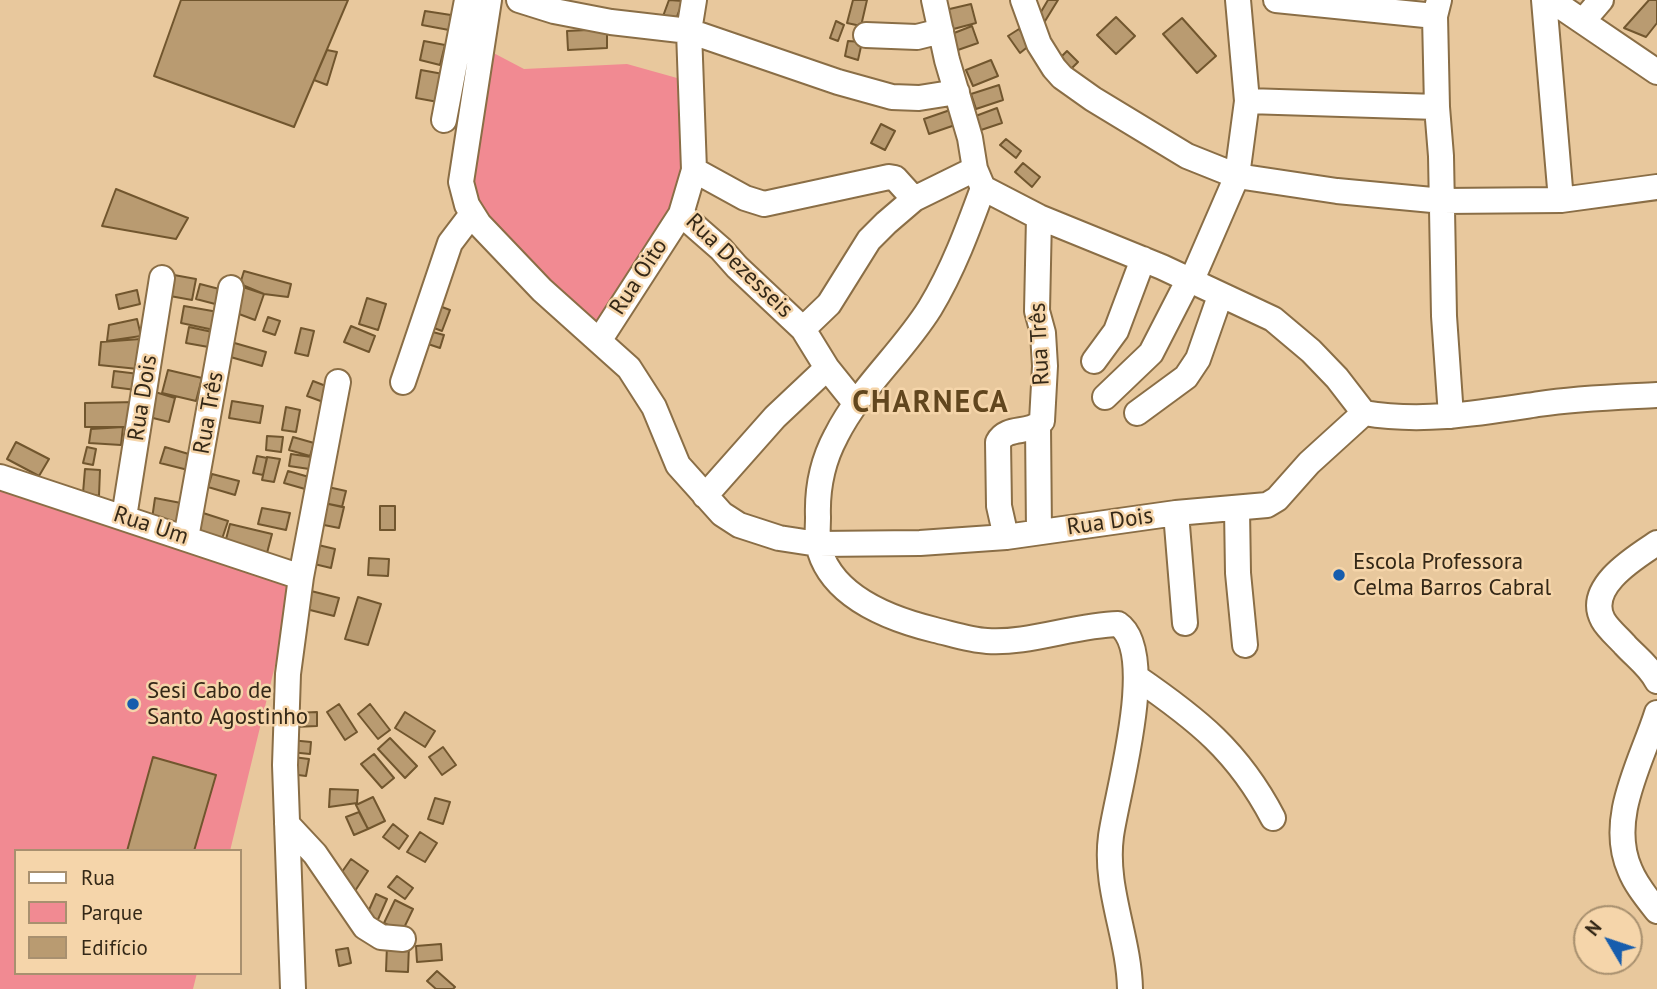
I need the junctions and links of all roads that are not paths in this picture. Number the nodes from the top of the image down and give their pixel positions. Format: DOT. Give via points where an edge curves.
graph roads {
  1 [pos="467,0"];
  2 [pos="489,0"];
  3 [pos="519,0"];
  4 [pos="694,0"];
  5 [pos="934,0"];
  6 [pos="1023,0"];
  7 [pos="1238,0"];
  8 [pos="1276,0"];
  9 [pos="1544,0"];
  10 [pos="1551,0"];
  11 [pos="1601,0"];
  12 [pos="1437,8"];
  13 [pos="1583,21"];
  14 [pos="690,31"];
  15 [pos="941,31"];
  16 [pos="866,35"];
  17 [pos="1657,72"];
  18 [pos="957,92"];
  19 [pos="1247,101"];
  20 [pos="1437,107"];
  21 [pos="444,120"];
  22 [pos="694,170"];
  23 [pos="1237,176"];
  24 [pos="979,178"];
  25 [pos="1657,187"];
  26 [pos="914,199"];
  27 [pos="1561,200"];
  28 [pos="1443,201"];
  29 [pos="472,214"];
  30 [pos="681,214"];
  31 [pos="1039,217"];
  32 [pos="1143,259"];
  33 [pos="162,278"];
  34 [pos="1190,281"];
  35 [pos="232,288"];
  36 [pos="1220,296"];
  37 [pos="803,329"];
  38 [pos="599,341"];
  39 [pos="1094,361"];
  40 [pos="827,368"];
  41 [pos="338,382"];
  42 [pos="403,382"];
  43 [pos="1657,395"];
  44 [pos="1105,397"];
  45 [pos="856,404"];
  46 [pos="1137,413"];
  47 [pos="1364,413"];
  48 [pos="1451,416"];
  49 [pos="1038,426"];
  50 [pos="0,477"];
  51 [pos="705,496"];
  52 [pos="1237,509"];
  53 [pos="1176,513"];
  54 [pos="124,517"];
  55 [pos="1039,532"];
  56 [pos="1006,537"];
  57 [pos="186,538"];
  58 [pos="1657,542"];
  59 [pos="818,544"];
  60 [pos="302,577"];
  61 [pos="1185,623"];
  62 [pos="1245,645"];
  63 [pos="1136,677"];
  64 [pos="1657,681"];
  65 [pos="1657,713"];
  66 [pos="1273,818"];
  67 [pos="287,824"];
  68 [pos="1657,911"];
  69 [pos="403,939"];
  70 [pos="293,989"];
  71 [pos="1130,989"];
  1 -- 21 [label="street"];
  2 -- 29 [label="street" via="461,183"];
  3 -- 14 [label="street" via="611,22"];
  4 -- 14 [label="street, Rua Dezesseis"];
  5 -- 15 [label="street"];
  6 -- 23 [label="street" via="1040,44 1062,77 1187,156"];
  7 -- 19 [label="street"];
  8 -- 12 [label="street"];
  9 -- 27 [label="street"];
  10 -- 13 [label="street"];
  11 -- 13 [label="street"];
  12 -- 20 [label="street"];
  13 -- 17 [label="street"];
  14 -- 18 [label="street" via="892,97"];
  14 -- 22 [label="street, Rua Dezesseis"];
  15 -- 16 [label="street" via="917,37"];
  15 -- 18 [label="street"];
  18 -- 24 [label="street"];
  19 -- 20 [label="street"];
  19 -- 23 [label="street"];
  20 -- 28 [label="street"];
  22 -- 26 [label="street" via="764,204 888,177 895,178"];
  22 -- 30 [label="street, Rua Dezesseis"];
  23 -- 28 [label="street"];
  23 -- 34 [label="street"];
  24 -- 26 [label="street"];
  24 -- 31 [label="street"];
  24 -- 45 [label="street" via="959,253 944,283"];
  25 -- 27 [label="street"];
  26 -- 37 [label="street" via="869,240 829,304"];
  27 -- 28 [label="street"];
  28 -- 48 [label="street"];
  29 -- 38 [label="street, Rua Dois" via="542,290"];
  29 -- 42 [label="street" via="450,243"];
  30 -- 37 [label="street, Rua Dezesseis"];
  30 -- 38 [label="street, Rua Oito"];
  31 -- 32 [label="street"];
  31 -- 49 [label="street, Rua Três" via="1037,310 1045,366"];
  32 -- 34 [label="street"];
  32 -- 39 [label="street" via="1116,331"];
  33 -- 54 [label="street, Rua Dois"];
  34 -- 36 [label="street"];
  34 -- 44 [label="street" via="1151,353"];
  35 -- 57 [label="street, Rua Três"];
  36 -- 46 [label="street" via="1198,359 1186,377"];
  36 -- 47 [label="street" via="1273,319 1337,377"];
  37 -- 40 [label="street, Rua Dezesseis"];
  38 -- 51 [label="street, Rua Dois" via="629,368 654,407 674,457"];
  40 -- 45 [label="street, Rua Dezesseis"];
  40 -- 51 [label="street" via="775,417"];
  41 -- 60 [label="street"];
  43 -- 48 [label="street" via="1542,403"];
  45 -- 59 [label="street" via="836,436 819,483"];
  47 -- 48 [label="street" via="1393,418"];
  47 -- 52 [label="street, Rua Dois" via="1277,499"];
  49 -- 55 [label="street, Rua Três"];
  49 -- 56 [label="street" via="1005,433 997,446 999,506"];
  50 -- 54 [label="street, Rua Um"];
  51 -- 59 [label="street, Rua Dois" via="739,525"];
  52 -- 53 [label="street, Rua Dois"];
  52 -- 62 [label="street"];
  53 -- 55 [label="street, Rua Dois"];
  53 -- 61 [label="street"];
  54 -- 57 [label="street, Rua Um"];
  55 -- 56 [label="street, Rua Dois"];
  56 -- 59 [label="street, Rua Dois"];
  57 -- 60 [label="street, Rua Um"];
  58 -- 64 [label="street" via="1612,577 1601,606 1603,621"];
  59 -- 63 [label="street" via="827,566 843,586 865,603 909,624 1002,642 1118,624 1128,634 1137,659"];
  60 -- 67 [label="street" via="288,674"];
  63 -- 66 [label="street" via="1188,713 1223,745 1250,778"];
  63 -- 71 [label="street" via="1131,737 1111,836 1110,879"];
  65 -- 68 [label="street" via="1631,782 1623,828 1629,870"];
  67 -- 69 [label="street" via="315,854 365,927 381,937"];
  67 -- 70 [label="street"];
}
